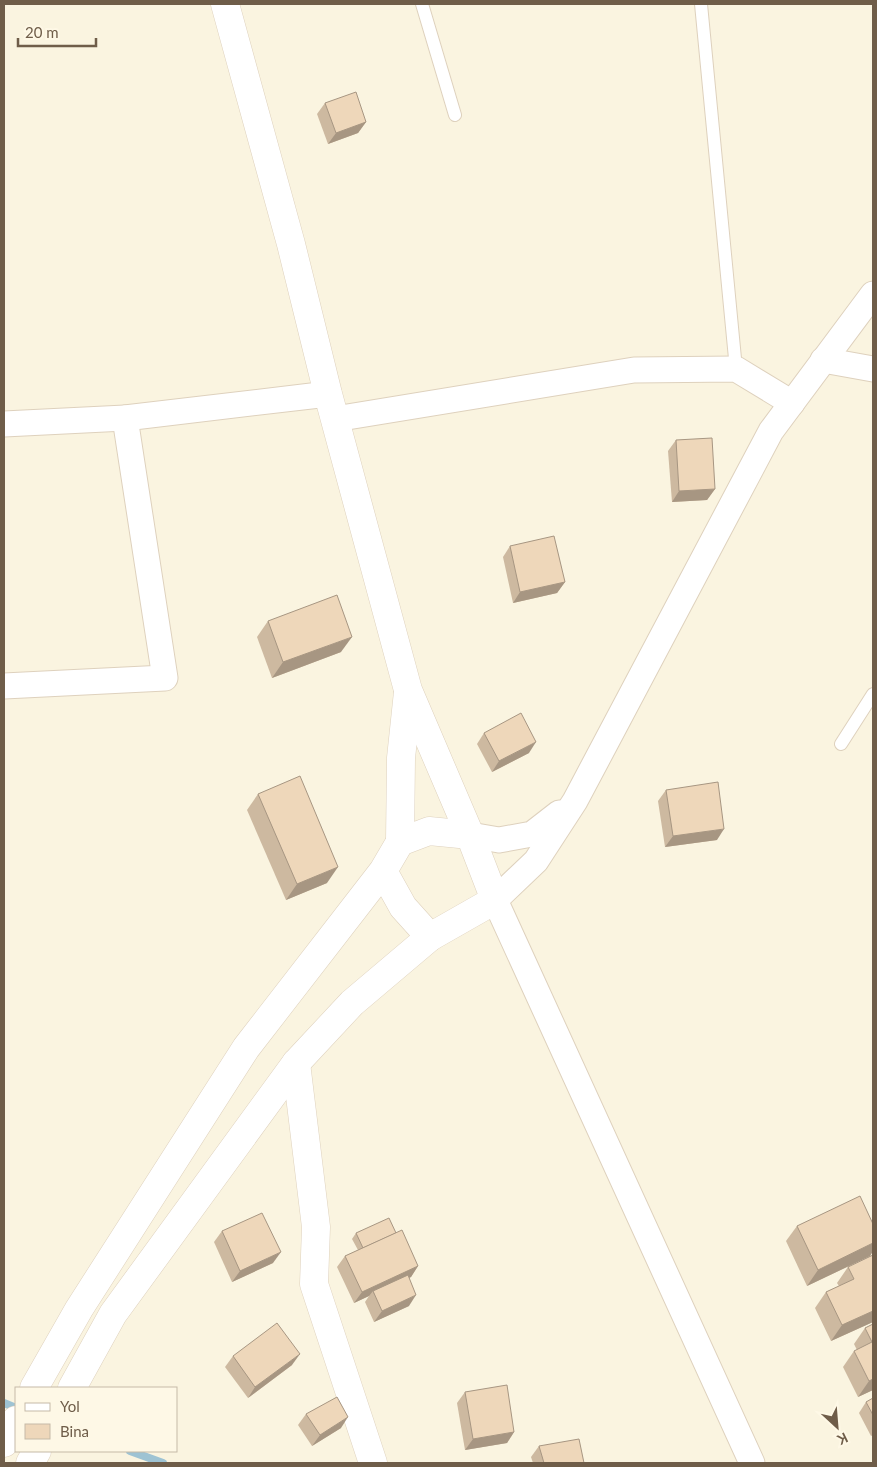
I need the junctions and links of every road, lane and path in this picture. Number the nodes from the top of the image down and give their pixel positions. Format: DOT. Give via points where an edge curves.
graph roads {
  1 [pos="225,4"];
  2 [pos="422,4"];
  3 [pos="701,4"];
  4 [pos="455,114"];
  5 [pos="873,294"];
  6 [pos="823,360"];
  7 [pos="736,369"];
  8 [pos="873,369"];
  9 [pos="792,403"];
  10 [pos="331,406"];
  11 [pos="125,418"];
  12 [pos="4,424"];
  13 [pos="4,686"];
  14 [pos="408,690"];
  15 [pos="873,694"];
  16 [pos="842,744"];
  17 [pos="575,801"];
  18 [pos="470,835"];
  19 [pos="400,842"];
  20 [pos="383,872"];
  21 [pos="495,900"];
  22 [pos="430,937"];
  23 [pos="296,1063"];
  24 [pos="35,1387"];
  25 [pos="73,1387"];
  26 [pos="15,1422"];
  27 [pos="4,1443"];
  28 [pos="36,1452"];
  29 [pos="30,1463"];
  30 [pos="374,1463"];
  31 [pos="752,1463"];
  1 -- 10 [label="street" via="291,244"];
  2 -- 4 [label="lane"];
  3 -- 7 [label="lane"];
  5 -- 6 [label="street"];
  6 -- 8 [label="street"];
  6 -- 9 [label="street"];
  7 -- 9 [label="street"];
  7 -- 10 [label="street" via="634,370"];
  9 -- 17 [label="street" via="771,432 744,481"];
  10 -- 11 [label="street"];
  10 -- 14 [label="street"];
  11 -- 12 [label="street"];
  11 -- 13 [label="street" via="165,678"];
  14 -- 18 [label="street"];
  14 -- 19 [label="street" via="400,758"];
  15 -- 16 [label="lane"];
  17 -- 18 [label="street" via="532,834 499,840"];
  17 -- 21 [label="street" via="536,861"];
  18 -- 19 [label="street" via="430,831"];
  18 -- 21 [label="street"];
  19 -- 20 [label="street"];
  20 -- 22 [label="street" via="402,907"];
  20 -- 24 [label="street" via="246,1048 79,1309"];
  21 -- 22 [label="street"];
  21 -- 31 [label="street"];
  22 -- 23 [label="street" via="352,1003"];
  23 -- 25 [label="street" via="113,1314"];
  23 -- 30 [label="street" via="316,1227 314,1284"];
  26 -- 27 [label="street"];
  28 -- 29 [label="street"];
}
